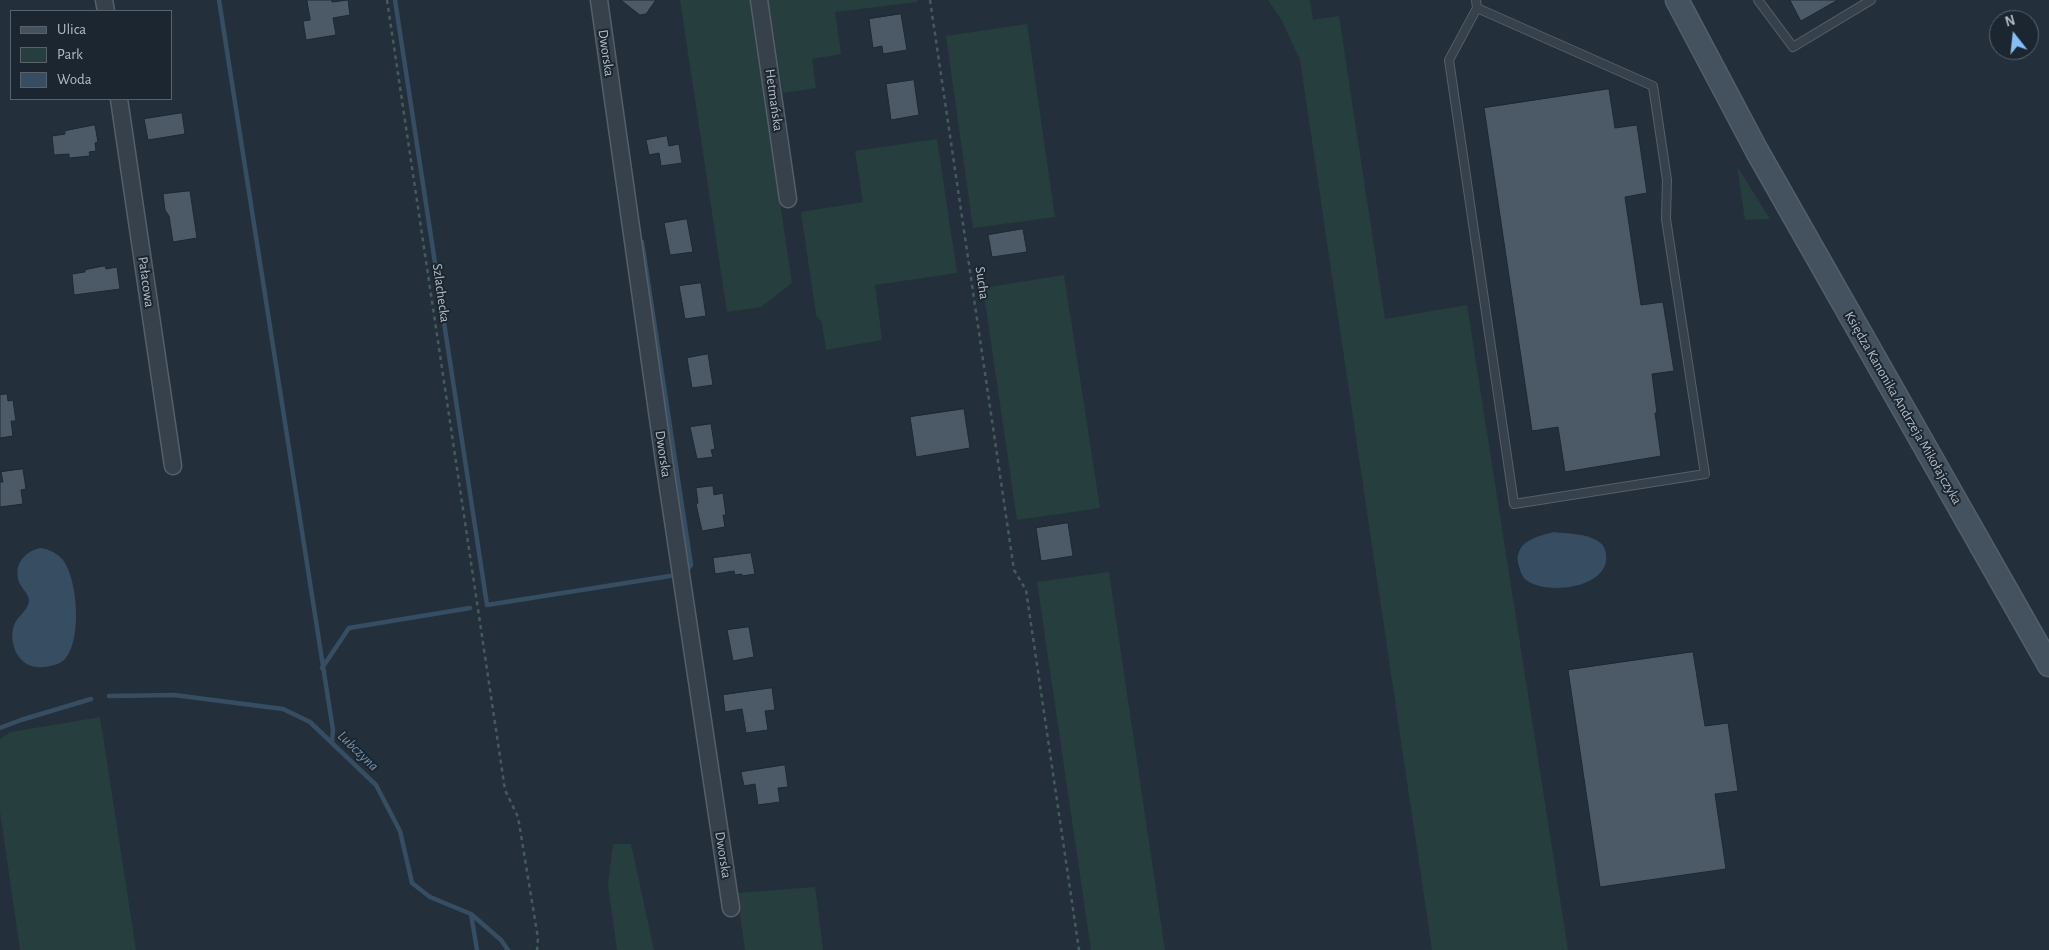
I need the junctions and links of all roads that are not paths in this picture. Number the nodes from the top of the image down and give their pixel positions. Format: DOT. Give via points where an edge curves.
graph roads {
  1 [pos="599,0"];
  2 [pos="760,0"];
  3 [pos="1662,0"];
  4 [pos="1677,0"];
  5 [pos="1758,0"];
  6 [pos="1871,0"];
  7 [pos="1476,4"];
  8 [pos="119,100"];
  9 [pos="1757,151"];
  10 [pos="788,199"];
  11 [pos="173,466"];
  12 [pos="2049,665"];
  13 [pos="731,908"];
  1 -- 13 [label="street, Dworska"];
  2 -- 10 [label="street, Hetmańska"];
  3 -- 9 [label="main road, Księdza Kanonika Andrzeja Mikołajczyka"];
  4 -- 9 [label="main road, Księdza Kanonika Andrzeja Mikołajczyka"];
  5 -- 6 [label="lane" via="1793,47"];
  7 -- 7 [label="lane" via="1653,86 1667,180 1666,219 1705,474 1514,504 1449,60"];
  8 -- 11 [label="street, Pałacowa"];
  9 -- 12 [label="main road, Księdza Kanonika Andrzeja Mikołajczyka"];
}
